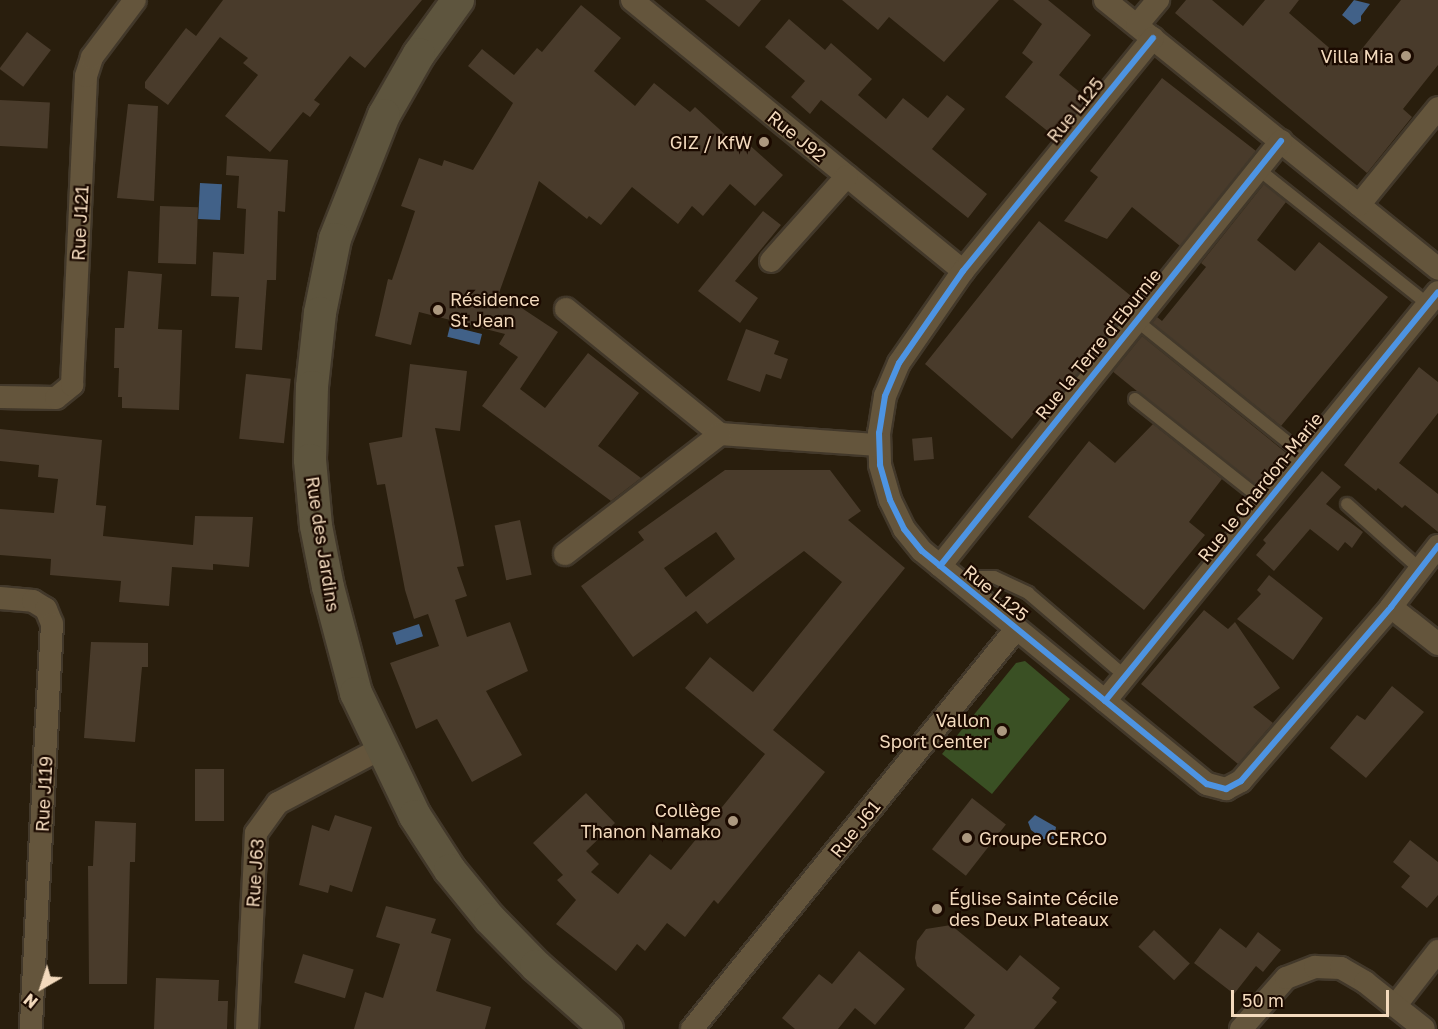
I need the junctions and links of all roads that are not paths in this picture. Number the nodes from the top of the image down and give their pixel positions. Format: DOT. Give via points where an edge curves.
graph roads {
  1 [pos="135,0"];
  2 [pos="458,0"];
  3 [pos="632,0"];
  4 [pos="1105,0"];
  5 [pos="1158,0"];
  6 [pos="1145,32"];
  7 [pos="1438,108"];
  8 [pos="1281,141"];
  9 [pos="1258,169"];
  10 [pos="847,176"];
  11 [pos="1359,205"];
  12 [pos="771,261"];
  13 [pos="1438,269"];
  14 [pos="963,271"];
  15 [pos="1433,298"];
  16 [pos="566,309"];
  17 [pos="1137,321"];
  18 [pos="0,396"];
  19 [pos="1135,399"];
  20 [pos="720,434"];
  21 [pos="879,445"];
  22 [pos="1305,456"];
  23 [pos="1266,503"];
  24 [pos="1347,504"];
  25 [pos="1438,546"];
  26 [pos="565,554"];
  27 [pos="1420,569"];
  28 [pos="947,572"];
  29 [pos="0,598"];
  30 [pos="1391,607"];
  31 [pos="1016,628"];
  32 [pos="1438,644"];
  33 [pos="1125,676"];
  34 [pos="1105,702"];
  35 [pos="380,749"];
  36 [pos="1438,951"];
  37 [pos="1395,1006"];
  38 [pos="31,1029"];
  39 [pos="247,1029"];
  40 [pos="607,1029"];
  41 [pos="692,1029"];
  42 [pos="1240,1029"];
  43 [pos="1424,1029"];
  1 -- 18 [label="street, Rue J121" via="92,57 86,76 72,385 56,398"];
  2 -- 35 [label="main road, Rue des Jardins" via="419,54 384,115 357,177 335,239 319,323 310,460 316,526 340,639"];
  3 -- 10 [label="street, Rue J92"];
  4 -- 6 [label="street"];
  5 -- 6 [label="street, Rue L125"];
  6 -- 8 [label="street"];
  6 -- 14 [label="street, Rue L125"];
  7 -- 11 [label="street"];
  8 -- 9 [label="street, Rue la Terre d'Eburnie"];
  8 -- 11 [label="street"];
  9 -- 15 [label="lane"];
  9 -- 17 [label="street, Rue la Terre d'Eburnie"];
  10 -- 12 [label="street"];
  10 -- 14 [label="street, Rue J92"];
  11 -- 13 [label="street"];
  14 -- 21 [label="street, Rue L125" via="899,363 885,396"];
  15 -- 22 [label="street, Rue le Chardon-Marie"];
  16 -- 20 [label="street"];
  17 -- 22 [label="lane"];
  17 -- 28 [label="street, Rue la Terre d'Eburnie"];
  19 -- 23 [label="lane"];
  20 -- 21 [label="street"];
  20 -- 26 [label="street"];
  21 -- 28 [label="street, Rue L125" via="880,465 894,510 910,537"];
  22 -- 23 [label="street, Rue le Chardon-Marie"];
  23 -- 33 [label="street, Rue le Chardon-Marie"];
  24 -- 27 [label="lane"];
  25 -- 27 [label="street, Rue L125"];
  27 -- 30 [label="street, Rue L125"];
  28 -- 31 [label="street, Rue L125"];
  28 -- 33 [label="lane" via="994,577 1028,593"];
  29 -- 38 [label="street, Rue J119" via="33,601 46,609 52,624"];
  30 -- 32 [label="street"];
  30 -- 34 [label="street, Rue L125" via="1240,781 1226,789 1207,784"];
  31 -- 34 [label="street, Rue L125"];
  31 -- 41 [label="street, Rue J61"];
  33 -- 34 [label="street, Rue le Chardon-Marie"];
  35 -- 39 [label="street, Rue J63" via="278,803 256,832"];
  35 -- 40 [label="main road, Rue des Jardins" via="415,816 457,878 536,966"];
  36 -- 37 [label="street"];
  37 -- 42 [label="street" via="1341,968 1315,967 1286,978"];
  37 -- 43 [label="street"];
}
